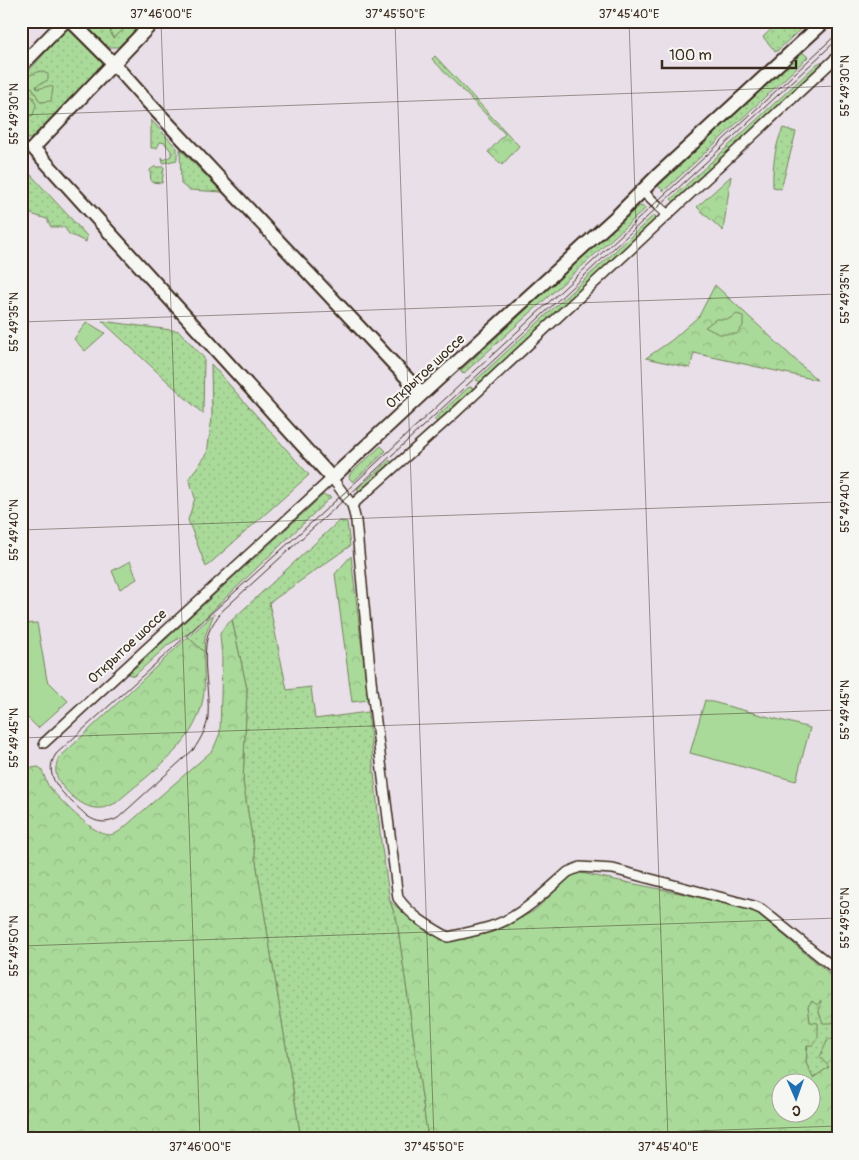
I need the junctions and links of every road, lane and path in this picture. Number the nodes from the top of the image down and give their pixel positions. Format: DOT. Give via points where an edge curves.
graph roads {
  1 [pos="65,21"];
  2 [pos="71,21"];
  3 [pos="154,21"];
  4 [pos="825,21"];
  5 [pos="838,56"];
  6 [pos="113,63"];
  7 [pos="21,66"];
  8 [pos="27,148"];
  9 [pos="642,191"];
  10 [pos="668,215"];
  11 [pos="422,394"];
  12 [pos="332,478"];
  13 [pos="352,505"];
  14 [pos="44,743"];
  15 [pos="838,971"];
  1 -- 7 [label="street"];
  2 -- 6 [label="street"];
  3 -- 6 [label="street"];
  4 -- 9 [label="street, Открытое шоссе"];
  5 -- 10 [label="street"];
  6 -- 8 [label="street"];
  6 -- 11 [label="street"];
  8 -- 12 [label="street"];
  9 -- 10 [label="street"];
  9 -- 11 [label="street, Открытое шоссе"];
  10 -- 13 [label="street"];
  11 -- 12 [label="street, Открытое шоссе"];
  12 -- 13 [label="street"];
  12 -- 14 [label="street, Открытое шоссе"];
  13 -- 15 [label="street" via="398,898 407,910 419,921 448,937 490,927 516,915 574,868 612,868 761,909"];
}
